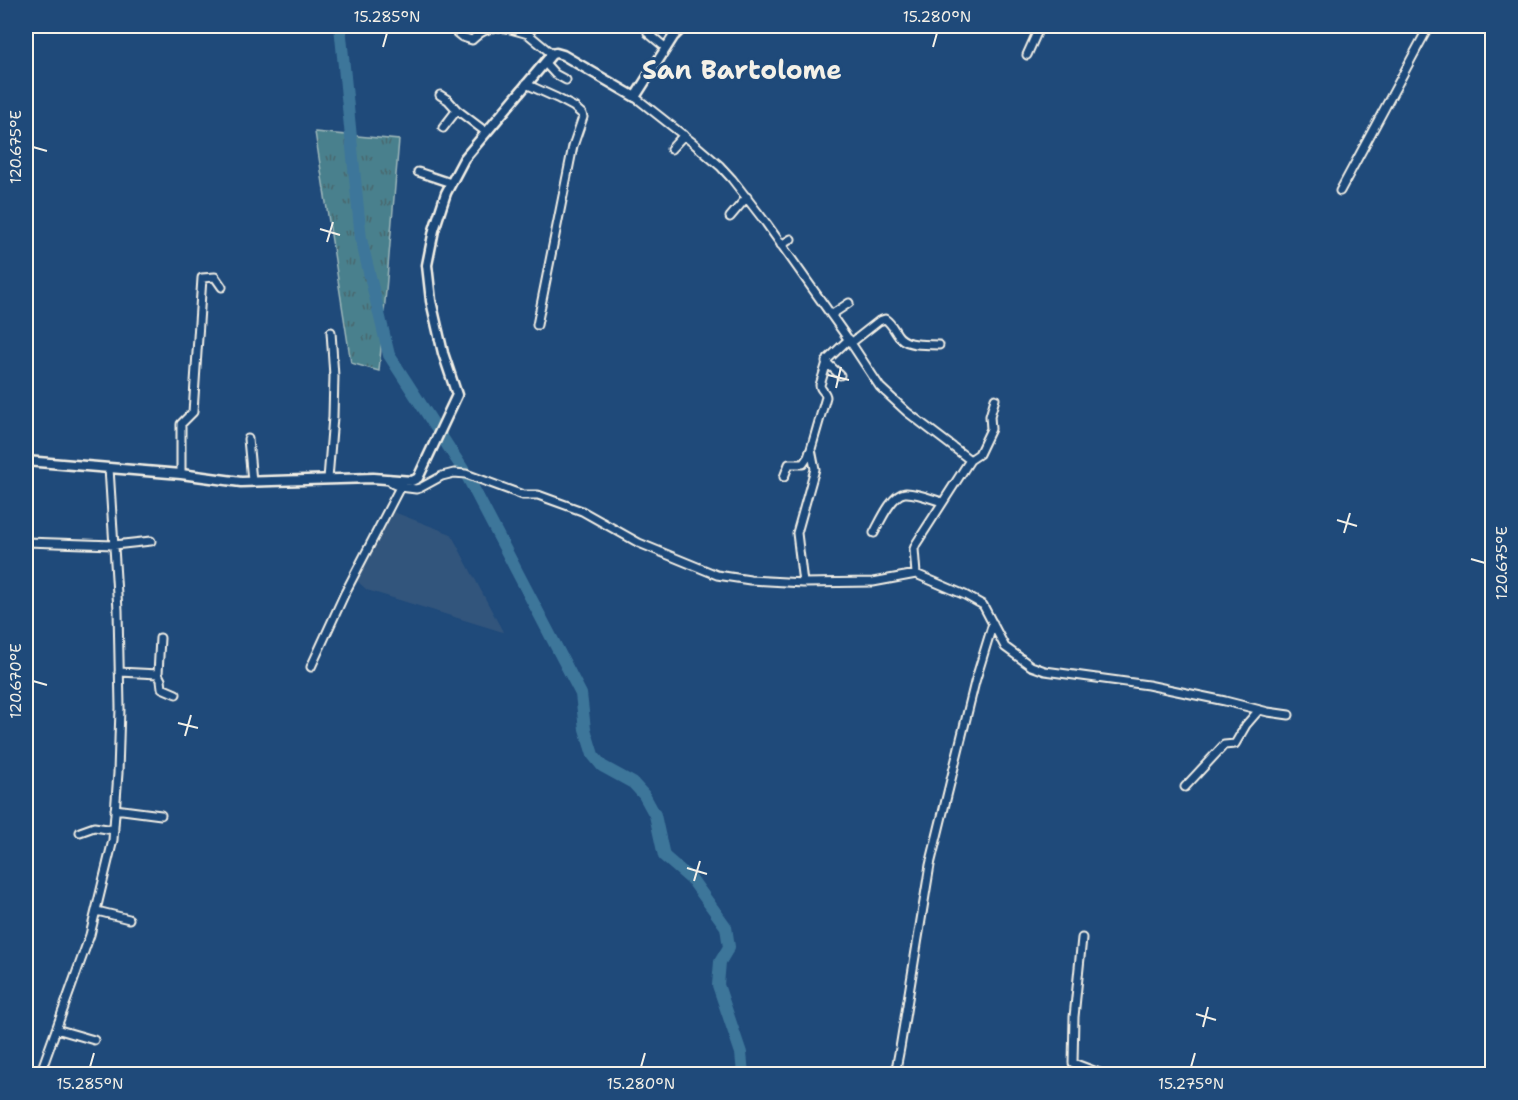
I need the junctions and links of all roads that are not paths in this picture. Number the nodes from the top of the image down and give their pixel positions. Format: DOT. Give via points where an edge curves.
graph roads {
  1 [pos="530,26"];
  2 [pos="684,26"];
  3 [pos="1040,26"];
  4 [pos="1429,26"];
  5 [pos="457,33"];
  6 [pos="648,33"];
  7 [pos="528,34"];
  8 [pos="666,48"];
  9 [pos="552,54"];
  10 [pos="1027,55"];
  11 [pos="545,63"];
  12 [pos="566,80"];
  13 [pos="526,84"];
  14 [pos="440,95"];
  15 [pos="635,97"];
  16 [pos="457,110"];
  17 [pos="443,128"];
  18 [pos="486,132"];
  19 [pos="684,135"];
  20 [pos="671,148"];
  21 [pos="418,172"];
  22 [pos="451,183"];
  23 [pos="1340,191"];
  24 [pos="747,198"];
  25 [pos="730,217"];
  26 [pos="791,239"];
  27 [pos="782,245"];
  28 [pos="222,287"];
  29 [pos="849,303"];
  30 [pos="831,315"];
  31 [pos="537,325"];
  32 [pos="331,332"];
  33 [pos="850,341"];
  34 [pos="939,345"];
  35 [pos="826,363"];
  36 [pos="840,375"];
  37 [pos="995,399"];
  38 [pos="248,440"];
  39 [pos="812,449"];
  40 [pos="970,460"];
  41 [pos="26,461"];
  42 [pos="109,468"];
  43 [pos="181,474"];
  44 [pos="784,477"];
  45 [pos="389,478"];
  46 [pos="328,479"];
  47 [pos="252,481"];
  48 [pos="400,487"];
  49 [pos="942,502"];
  50 [pos="874,533"];
  51 [pos="151,541"];
  52 [pos="26,542"];
  53 [pos="114,545"];
  54 [pos="916,574"];
  55 [pos="803,583"];
  56 [pos="993,624"];
  57 [pos="160,638"];
  58 [pos="311,668"];
  59 [pos="119,672"];
  60 [pos="158,674"];
  61 [pos="176,694"];
  62 [pos="1259,710"];
  63 [pos="1289,715"];
  64 [pos="1185,787"];
  65 [pos="115,809"];
  66 [pos="161,815"];
  67 [pos="114,830"];
  68 [pos="80,832"];
  69 [pos="97,911"];
  70 [pos="129,919"];
  71 [pos="1082,938"];
  72 [pos="56,1029"];
  73 [pos="94,1040"];
  74 [pos="40,1074"];
  75 [pos="895,1074"];
  76 [pos="1102,1074"];
  1 -- 7 [label="street"];
  2 -- 8 [label="street"];
  3 -- 10 [label="street"];
  4 -- 23 [label="street"];
  5 -- 7 [label="street" via="472,40 493,27"];
  6 -- 8 [label="street"];
  7 -- 9 [label="street"];
  8 -- 15 [label="street"];
  9 -- 11 [label="street"];
  9 -- 15 [label="street" via="563,55"];
  11 -- 12 [label="street"];
  11 -- 13 [label="street"];
  13 -- 18 [label="street"];
  13 -- 31 [label="street" via="574,107 583,117 573,146"];
  14 -- 16 [label="street"];
  15 -- 19 [label="street"];
  16 -- 17 [label="street"];
  16 -- 18 [label="street"];
  18 -- 22 [label="street"];
  19 -- 20 [label="street"];
  19 -- 24 [label="street" via="720,166"];
  21 -- 22 [label="street"];
  22 -- 45 [label="street" via="431,239 427,270 435,321 457,398 418,478 412,482"];
  24 -- 25 [label="street"];
  24 -- 27 [label="street"];
  26 -- 27 [label="street"];
  27 -- 30 [label="street"];
  28 -- 43 [label="street" via="215,277 202,278 193,412 181,424"];
  29 -- 30 [label="street"];
  30 -- 33 [label="street"];
  32 -- 46 [label="street" via="334,376"];
  33 -- 34 [label="street" via="885,319 905,342"];
  33 -- 35 [label="street"];
  33 -- 40 [label="street" via="880,387"];
  35 -- 36 [label="street"];
  35 -- 39 [label="street" via="819,387 826,397"];
  37 -- 40 [label="street" via="991,429 979,454"];
  38 -- 47 [label="street"];
  39 -- 44 [label="street" via="803,464 789,464"];
  39 -- 55 [label="street" via="815,469 797,532"];
  40 -- 49 [label="street"];
  41 -- 42 [label="street"];
  42 -- 43 [label="street"];
  42 -- 53 [label="street"];
  43 -- 47 [label="street"];
  45 -- 46 [label="street"];
  45 -- 48 [label="street"];
  46 -- 47 [label="street"];
  48 -- 55 [label="street" via="416,489 442,476 466,474 582,511 637,542 717,575"];
  48 -- 58 [label="street"];
  49 -- 50 [label="street" via="901,494 893,500"];
  49 -- 54 [label="street" via="915,544"];
  51 -- 53 [label="street"];
  52 -- 53 [label="street"];
  53 -- 59 [label="street"];
  54 -- 55 [label="street" via="873,582"];
  54 -- 56 [label="street" via="983,605"];
  56 -- 62 [label="street" via="1005,647 1037,669 1225,700"];
  56 -- 75 [label="street" via="930,865"];
  57 -- 60 [label="street"];
  59 -- 60 [label="street"];
  59 -- 65 [label="street"];
  60 -- 61 [label="street" via="162,688"];
  62 -- 63 [label="street"];
  62 -- 64 [label="street" via="1235,744 1224,745"];
  65 -- 66 [label="street"];
  65 -- 67 [label="street"];
  67 -- 68 [label="street" via="94,827"];
  67 -- 69 [label="street"];
  69 -- 70 [label="street"];
  69 -- 72 [label="street"];
  71 -- 76 [label="street" via="1072,1063"];
  72 -- 73 [label="street"];
  72 -- 74 [label="street"];
}
